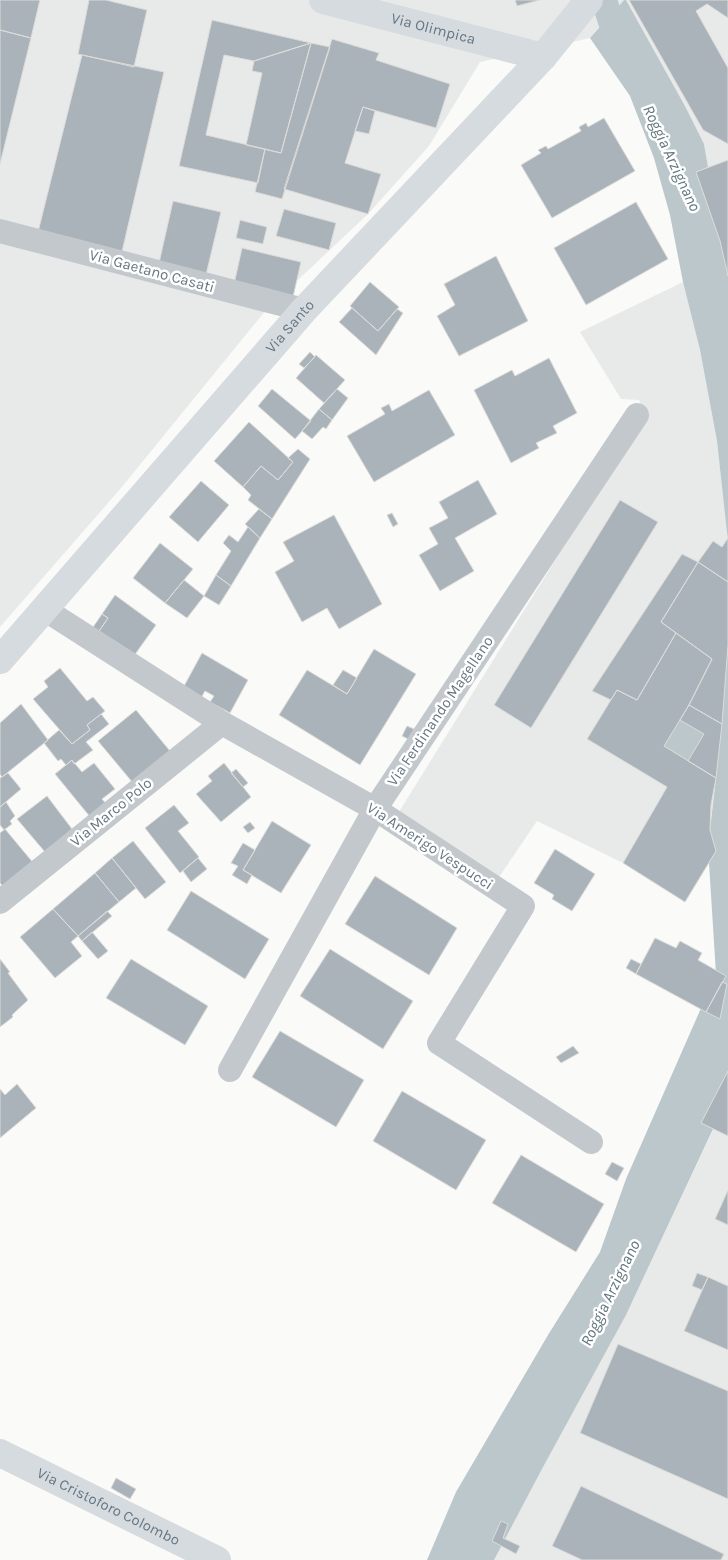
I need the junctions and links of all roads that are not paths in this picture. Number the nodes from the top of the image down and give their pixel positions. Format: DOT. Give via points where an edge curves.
graph roads {
  1 [pos="323,0"];
  2 [pos="589,0"];
  3 [pos="543,57"];
  4 [pos="0,231"];
  5 [pos="304,310"];
  6 [pos="637,415"];
  7 [pos="44,609"];
  8 [pos="0,660"];
  9 [pos="222,723"];
  10 [pos="375,809"];
  11 [pos="0,902"];
  12 [pos="230,1070"];
  13 [pos="591,1142"];
  14 [pos="0,1452"];
  15 [pos="216,1560"];
  1 -- 3 [label="street, Via Olimpica"];
  2 -- 3 [label="street, Via Santo"];
  3 -- 5 [label="street, Via Santo"];
  4 -- 5 [label="street, Via Gaetano Casati"];
  5 -- 7 [label="street, Via Santo"];
  6 -- 10 [label="street, Via Ferdinando Magellano"];
  7 -- 8 [label="street, Via Santo"];
  7 -- 9 [label="street, Via Amerigo Vespucci"];
  9 -- 10 [label="street, Via Amerigo Vespucci"];
  9 -- 11 [label="street, Via Marco Polo"];
  10 -- 12 [label="street, Via Ferdinando Magellano"];
  10 -- 13 [label="street, Via Amerigo Vespucci" via="523,906 439,1043"];
  14 -- 15 [label="street, Via Cristoforo Colombo"];
}
